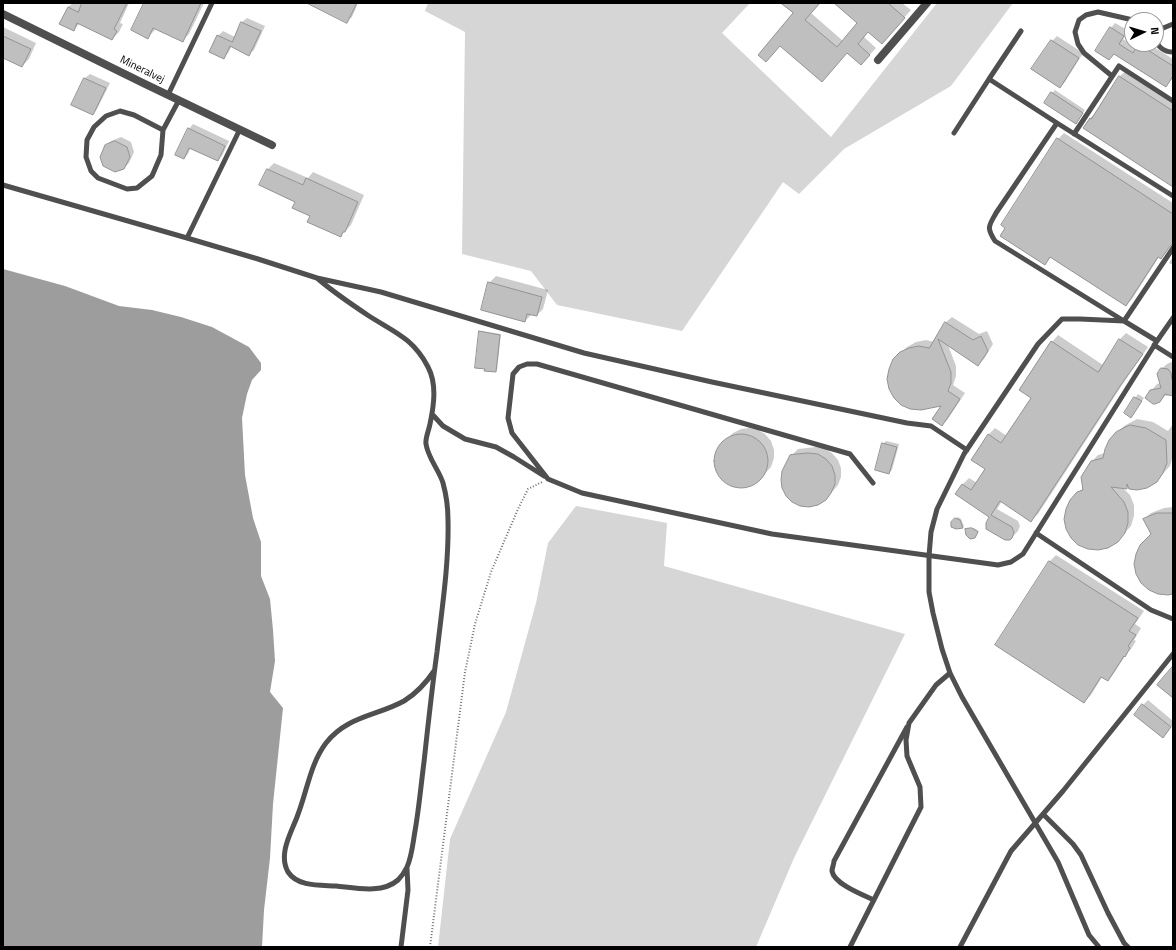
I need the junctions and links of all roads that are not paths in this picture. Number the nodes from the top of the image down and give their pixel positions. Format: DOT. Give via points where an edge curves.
graph roads {
  1 [pos="212,3"];
  2 [pos="927,3"];
  3 [pos="3,14"];
  4 [pos="1124,18"];
  5 [pos="1021,31"];
  6 [pos="878,60"];
  7 [pos="1112,76"];
  8 [pos="989,79"];
  9 [pos="168,95"];
  10 [pos="179,100"];
  11 [pos="1173,101"];
  12 [pos="1056,123"];
  13 [pos="240,129"];
  14 [pos="163,130"];
  15 [pos="954,133"];
  16 [pos="1074,134"];
  17 [pos="272,145"];
  18 [pos="3,185"];
  19 [pos="1173,196"];
  20 [pos="187,238"];
  21 [pos="1173,248"];
  22 [pos="317,278"];
  23 [pos="1173,318"];
  24 [pos="1124,321"];
  25 [pos="1156,343"];
  26 [pos="1173,357"];
  27 [pos="432,414"];
  28 [pos="966,450"];
  29 [pos="548,479"];
  30 [pos="873,483"];
  31 [pos="1036,533"];
  32 [pos="928,556"];
  33 [pos="1173,619"];
  34 [pos="1173,654"];
  35 [pos="434,671"];
  36 [pos="950,673"];
  37 [pos="909,723"];
  38 [pos="1043,814"];
  39 [pos="1035,823"];
  40 [pos="407,867"];
  41 [pos="874,900"];
  42 [pos="401,947"];
  43 [pos="850,947"];
  44 [pos="960,947"];
  45 [pos="1099,947"];
  46 [pos="1128,947"];
  1 -- 9 [label="lane"];
  2 -- 6 [label="street"];
  3 -- 9 [label="street, Mineralvej"];
  4 -- 7 [label="lane" via="1098,12 1086,15 1079,20 1075,32 1084,53"];
  5 -- 8 [label="lane"];
  7 -- 11 [label="lane" via="1119,66"];
  7 -- 16 [label="lane"];
  8 -- 12 [label="lane"];
  8 -- 15 [label="lane"];
  9 -- 10 [label="street, Mineralvej"];
  10 -- 13 [label="street, Mineralvej"];
  10 -- 14 [label="lane"];
  12 -- 16 [label="lane"];
  12 -- 24 [label="lane" via="996,213 989,226 989,232 995,240"];
  13 -- 17 [label="street, Mineralvej"];
  13 -- 20 [label="lane"];
  14 -- 14 [label="lane" via="161,156 152,176 137,188 127,189 98,178 91,171 86,158 86,140 94,127 106,116 120,111"];
  16 -- 19 [label="lane"];
  18 -- 20 [label="lane"];
  20 -- 22 [label="lane"];
  21 -- 24 [label="lane"];
  22 -- 27 [label="lane" via="416,348 429,369 434,393"];
  22 -- 28 [label="lane" via="381,292 584,353 719,384 931,426"];
  23 -- 25 [label="lane"];
  24 -- 25 [label="lane"];
  24 -- 28 [label="lane" via="1062,319 1038,344"];
  25 -- 26 [label="lane"];
  25 -- 31 [label="lane"];
  27 -- 29 [label="lane" via="443,426 465,439 496,447"];
  27 -- 35 [label="lane" via="425,442 443,483 448,518 442,608"];
  28 -- 32 [label="lane" via="937,509"];
  29 -- 30 [label="lane" via="512,433 508,418 513,374 526,364 537,364 850,454"];
  29 -- 32 [label="lane" via="582,493 772,534"];
  31 -- 32 [label="lane" via="1023,554 1011,562 998,565"];
  31 -- 33 [label="lane" via="1151,610"];
  32 -- 36 [label="lane" via="932,614"];
  34 -- 38 [label="lane"];
  35 -- 40 [label="lane" via="419,807"];
  35 -- 40 [label="lane" via="427,682 404,701 347,724 325,745 307,784 284,855 285,866 291,876 297,881 310,884 374,889 387,886 399,879"];
  36 -- 37 [label="lane" via="936,685"];
  36 -- 39 [label="lane"];
  37 -- 41 [label="lane" via="907,756 920,787 921,807"];
  37 -- 41 [label="lane" via="834,862 832,871 841,884"];
  38 -- 39 [label="lane"];
  38 -- 46 [label="lane" via="1081,855 1108,913"];
  39 -- 44 [label="lane" via="1011,851"];
  39 -- 45 [label="lane" via="1058,862 1089,935"];
  40 -- 42 [label="lane" via="408,890"];
  41 -- 43 [label="lane"];
}
